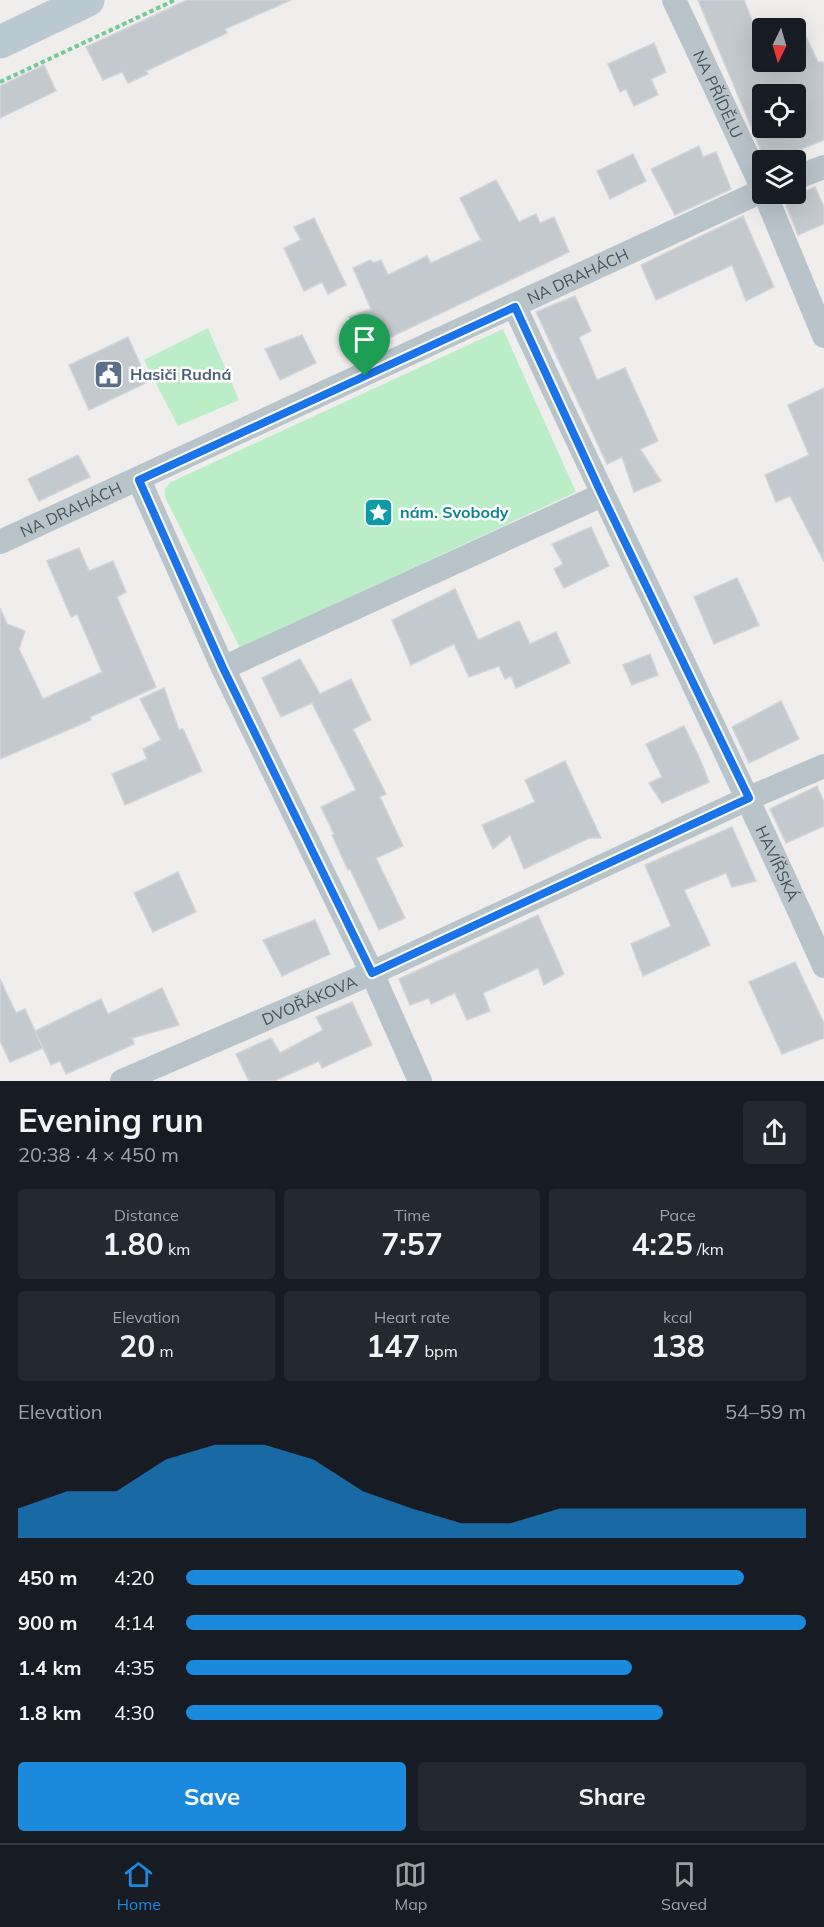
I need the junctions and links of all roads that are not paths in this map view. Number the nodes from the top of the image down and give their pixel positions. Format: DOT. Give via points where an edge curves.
graph roads {
  1 [pos="88,0"];
  2 [pos="674,0"];
  3 [pos="0,42"];
  4 [pos="752,167"];
  5 [pos="824,167"];
  6 [pos="806,174"];
  7 [pos="752,196"];
  8 [pos="768,204"];
  9 [pos="515,307"];
  10 [pos="824,336"];
  11 [pos="139,480"];
  12 [pos="602,495"];
  13 [pos="0,542"];
  14 [pos="223,668"];
  15 [pos="824,766"];
  16 [pos="749,798"];
  17 [pos="824,966"];
  18 [pos="372,973"];
  19 [pos="122,1081"];
  20 [pos="420,1081"];
  1 -- 3 [label="main road"];
  2 -- 4 [label="street, NA PŘÍDĚLU"];
  5 -- 6 [label="street"];
  7 -- 9 [label="street, NA DRAHÁCH"];
  8 -- 10 [label="street, NA PŘÍDĚLU"];
  9 -- 11 [label="street, NA DRAHÁCH"];
  9 -- 12 [label="street, HAVÍŘSKÁ"];
  11 -- 13 [label="street, NA DRAHÁCH"];
  11 -- 14 [label="street"];
  12 -- 14 [label="street"];
  12 -- 16 [label="street, HAVÍŘSKÁ"];
  14 -- 18 [label="street"];
  15 -- 16 [label="street, DVOŘÁKOVA"];
  16 -- 17 [label="street, HAVÍŘSKÁ"];
  16 -- 18 [label="street, DVOŘÁKOVA"];
  18 -- 19 [label="street, DVOŘÁKOVA"];
  18 -- 20 [label="street"];
}
